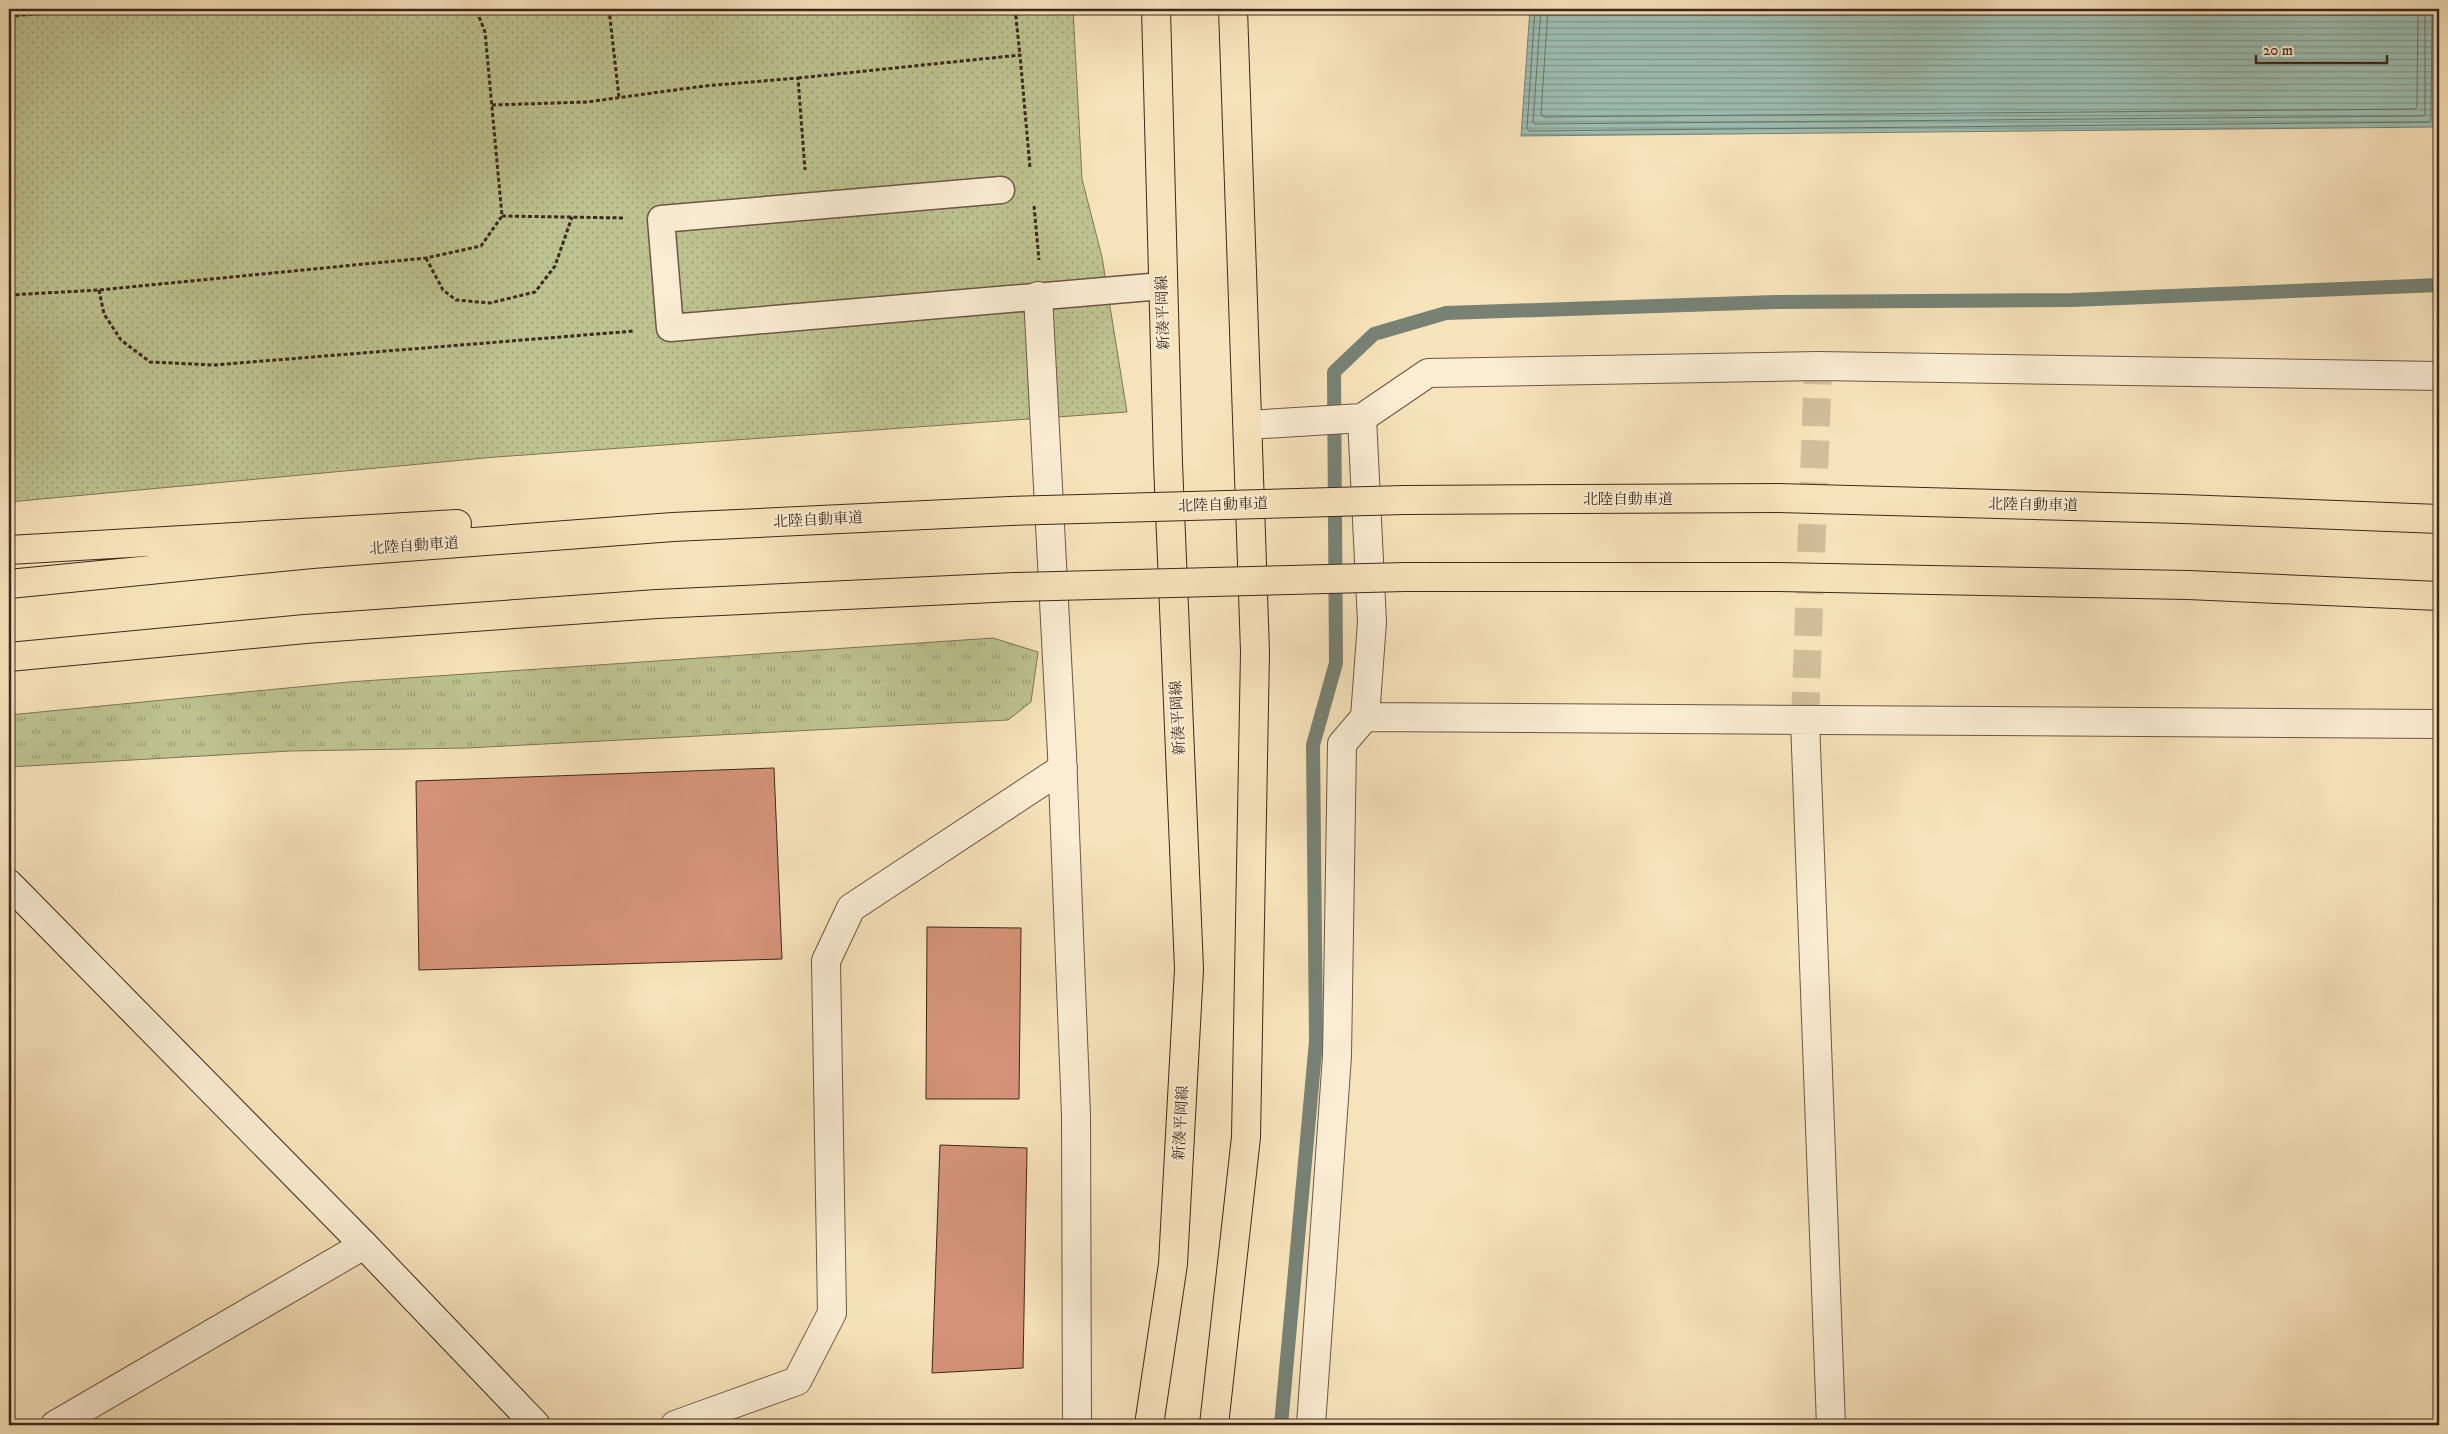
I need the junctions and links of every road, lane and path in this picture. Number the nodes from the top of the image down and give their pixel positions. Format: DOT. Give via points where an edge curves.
graph roads {
  1 [pos="96,9"];
  2 [pos="476,9"];
  3 [pos="609,9"];
  4 [pos="1015,9"];
  5 [pos="1156,9"];
  6 [pos="1233,9"];
  7 [pos="9,16"];
  8 [pos="1020,55"];
  9 [pos="798,78"];
  10 [pos="618,98"];
  11 [pos="492,105"];
  12 [pos="1030,170"];
  13 [pos="1001,190"];
  14 [pos="1033,198"];
  15 [pos="808,206"];
  16 [pos="502,216"];
  17 [pos="572,217"];
  18 [pos="661,218"];
  19 [pos="426,258"];
  20 [pos="1039,263"];
  21 [pos="1162,286"];
  22 [pos="99,290"];
  23 [pos="9,295"];
  24 [pos="1038,296"];
  25 [pos="670,328"];
  26 [pos="2439,376"];
  27 [pos="1362,418"];
  28 [pos="1248,425"];
  29 [pos="2439,519"];
  30 [pos="674,527"];
  31 [pos="9,550"];
  32 [pos="9,584"];
  33 [pos="2439,596"];
  34 [pos="9,657"];
  35 [pos="1365,717"];
  36 [pos="1805,720"];
  37 [pos="2439,724"];
  38 [pos="1062,768"];
  39 [pos="9,884"];
  40 [pos="364,1245"];
  41 [pos="56,1425"];
  42 [pos="536,1425"];
  43 [pos="675,1425"];
  44 [pos="1077,1425"];
  45 [pos="1149,1425"];
  46 [pos="1214,1425"];
  47 [pos="1311,1425"];
  48 [pos="1831,1425"];
  1 -- 7 [label="path"];
  2 -- 11 [label="path" via="485,32"];
  3 -- 10 [label="path"];
  4 -- 8 [label="path"];
  5 -- 21 [label="main road, 新湊平岡線"];
  6 -- 28 [label="main road"];
  8 -- 9 [label="path"];
  8 -- 12 [label="path"];
  9 -- 10 [label="path"];
  9 -- 15 [label="path"];
  10 -- 11 [label="path"];
  11 -- 16 [label="path"];
  13 -- 15 [label="lane"];
  14 -- 20 [label="path"];
  15 -- 18 [label="lane"];
  16 -- 17 [label="path"];
  16 -- 19 [label="path" via="481,246"];
  17 -- 18 [label="path"];
  17 -- 19 [label="path" via="556,266 535,292 490,303 456,300 443,290"];
  18 -- 25 [label="lane"];
  19 -- 22 [label="path"];
  21 -- 24 [label="lane"];
  21 -- 45 [label="main road, 新湊平岡線" via="1189,969 1173,1264"];
  22 -- 23 [label="path"];
  22 -- 25 [label="path" via="104,314 121,340 150,362 214,365"];
  24 -- 25 [label="lane"];
  24 -- 38 [label="street"];
  26 -- 27 [label="street" via="1818,366 1428,374"];
  27 -- 28 [label="street"];
  27 -- 35 [label="street" via="1372,622"];
  28 -- 46 [label="main road" via="1255,652 1246,1137"];
  29 -- 30 [label="main road, 北陸自動車道, bridge" via="1778,498 1404,500 1010,511"];
  30 -- 31 [label="main road" via="539,520"];
  30 -- 32 [label="main road, 北陸自動車道" via="312,554"];
  33 -- 34 [label="main road, bridge" via="2188,585 1778,578 1405,577 1014,587 648,604 305,629"];
  35 -- 36 [label="street"];
  35 -- 47 [label="street" via="1342,744 1337,1056"];
  36 -- 37 [label="street"];
  36 -- 48 [label="street"];
  38 -- 43 [label="street" via="851,908 826,961 832,1314 797,1381"];
  38 -- 44 [label="street" via="1076,1115"];
  39 -- 40 [label="street"];
  40 -- 41 [label="street"];
  40 -- 42 [label="street"];
}
